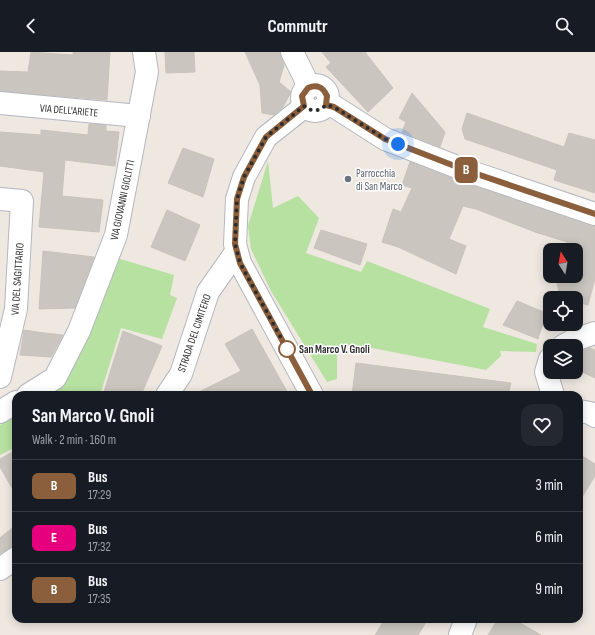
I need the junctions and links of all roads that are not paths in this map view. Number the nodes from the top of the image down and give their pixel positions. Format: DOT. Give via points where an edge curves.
graph roads {
  1 [pos="144,52"];
  2 [pos="292,52"];
  3 [pos="306,97"];
  4 [pos="0,103"];
  5 [pos="139,116"];
  6 [pos="0,199"];
  7 [pos="595,214"];
  8 [pos="236,252"];
  9 [pos="595,333"];
  10 [pos="577,339"];
  11 [pos="0,377"];
  12 [pos="548,379"];
  13 [pos="34,391"];
  14 [pos="170,391"];
  15 [pos="310,391"];
  16 [pos="552,391"];
  17 [pos="12,404"];
  18 [pos="0,412"];
  19 [pos="583,412"];
  20 [pos="595,416"];
  21 [pos="12,561"];
  22 [pos="0,569"];
  23 [pos="464,623"];
  24 [pos="460,635"];
  1 -- 5 [label="street, VIA GIOVANNI GIOLITTI" via="146,72"];
  2 -- 3 [label="street" via="304,76"];
  3 -- 7 [label="street" via="317,86 322,88 327,96 326,105 334,107 385,139 465,170"];
  3 -- 8 [label="street" via="266,137 244,177 237,199"];
  4 -- 5 [label="street, VIA DELL'ARIETE"];
  5 -- 13 [label="street, VIA GIOVANNI GIOLITTI" via="116,235 79,332 55,378"];
  6 -- 11 [label="street, VIA DEL SAGITTARIO" via="22,201 16,309"];
  8 -- 14 [label="street, STRADA DEL CIMITERO" via="208,292 181,374"];
  8 -- 15 [label="street"];
  9 -- 10 [label="street"];
  12 -- 16 [label="street"];
  17 -- 18 [label="street"];
  19 -- 20 [label="street"];
  21 -- 22 [label="street"];
  23 -- 24 [label="street"];
}
